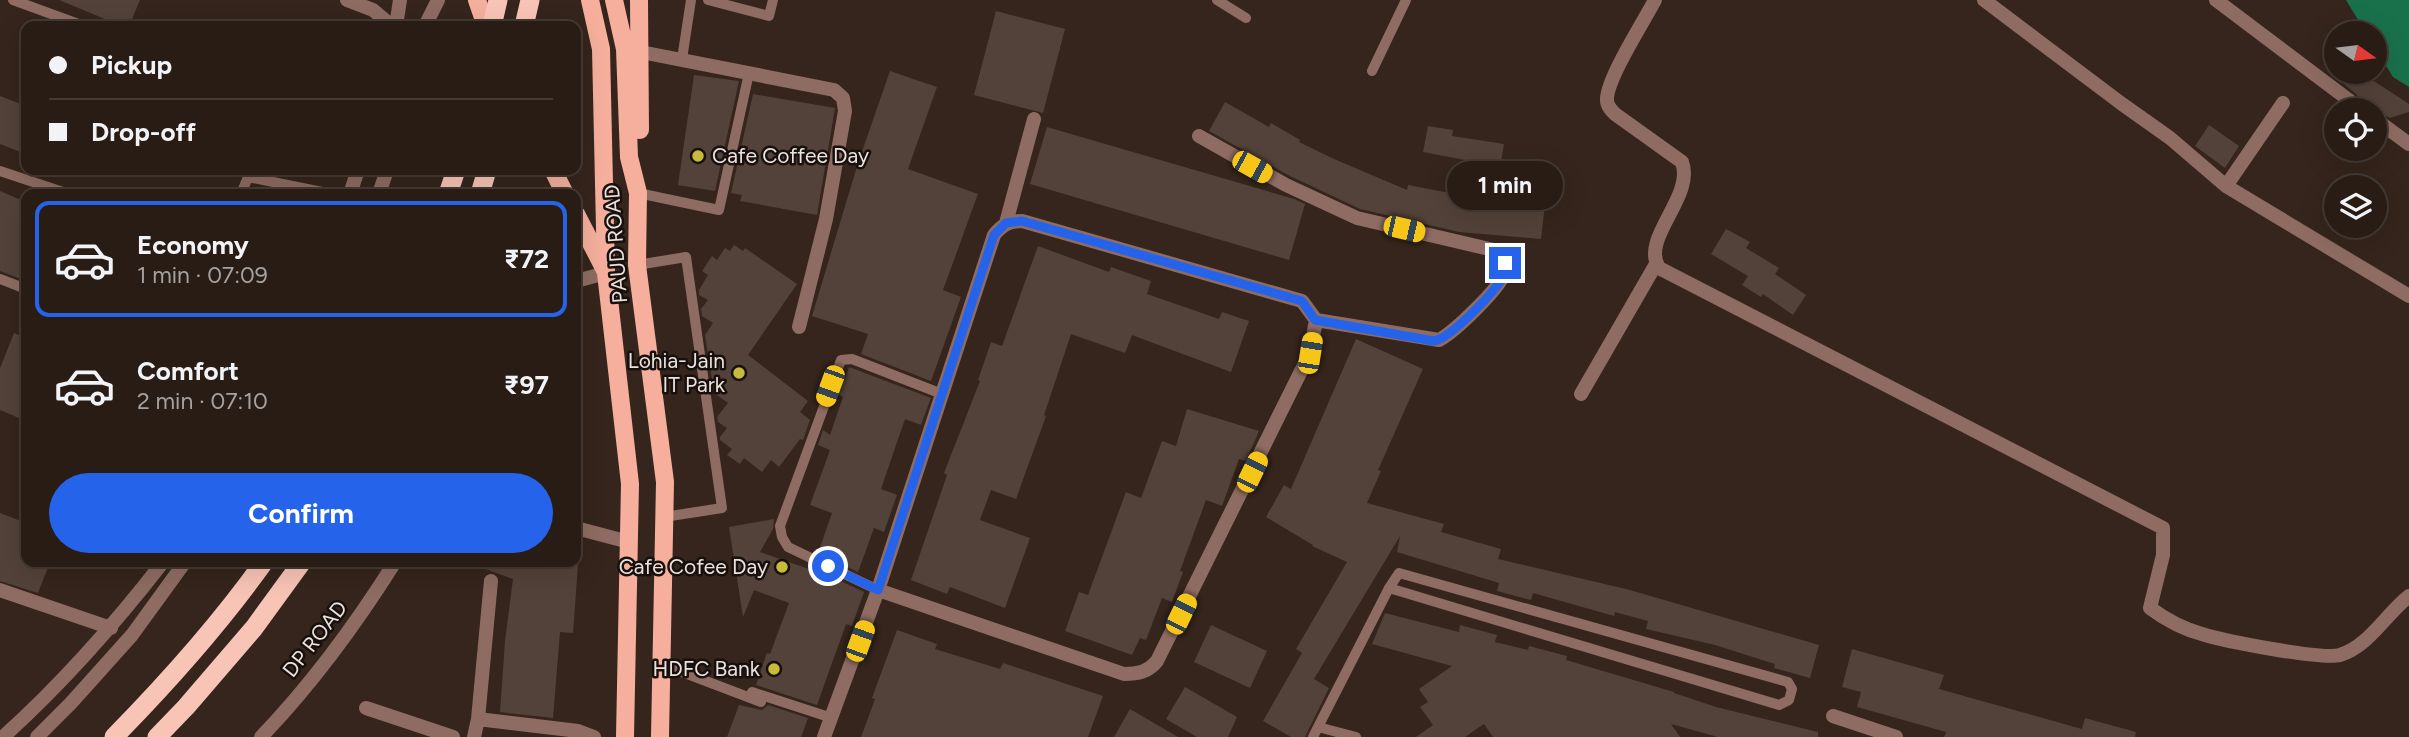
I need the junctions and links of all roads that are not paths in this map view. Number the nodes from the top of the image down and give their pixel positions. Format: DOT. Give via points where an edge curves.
graph roads {
  1 [pos="13,0"];
  2 [pos="347,0"];
  3 [pos="400,0"];
  4 [pos="438,0"];
  5 [pos="477,0"];
  6 [pos="498,0"];
  7 [pos="530,0"];
  8 [pos="590,0"];
  9 [pos="614,0"];
  10 [pos="639,0"];
  11 [pos="691,0"];
  12 [pos="708,0"];
  13 [pos="773,0"];
  14 [pos="1217,0"];
  15 [pos="1406,0"];
  16 [pos="1655,0"];
  17 [pos="1984,0"];
  18 [pos="2216,0"];
  19 [pos="1246,18"];
  20 [pos="70,21"];
  21 [pos="387,21"];
  22 [pos="395,21"];
  23 [pos="428,21"];
  24 [pos="484,21"];
  25 [pos="493,21"];
  26 [pos="525,21"];
  27 [pos="641,52"];
  28 [pos="682,59"];
  29 [pos="1372,71"];
  30 [pos="750,73"];
  31 [pos="2346,98"];
  32 [pos="2283,103"];
  33 [pos="1034,119"];
  34 [pos="2387,128"];
  35 [pos="1199,136"];
  36 [pos="2409,144"];
  37 [pos="0,171"];
  38 [pos="253,175"];
  39 [pos="2226,186"];
  40 [pos="54,189"];
  41 [pos="311,189"];
  42 [pos="638,193"];
  43 [pos="1006,223"];
  44 [pos="581,224"];
  45 [pos="1656,264"];
  46 [pos="637,265"];
  47 [pos="607,273"];
  48 [pos="0,279"];
  49 [pos="581,280"];
  50 [pos="21,287"];
  51 [pos="2409,296"];
  52 [pos="1315,320"];
  53 [pos="799,327"];
  54 [pos="942,394"];
  55 [pos="1581,394"];
  56 [pos="664,517"];
  57 [pos="581,529"];
  58 [pos="629,542"];
  59 [pos="159,567"];
  60 [pos="181,567"];
  61 [pos="260,567"];
  62 [pos="298,567"];
  63 [pos="392,567"];
  64 [pos="491,581"];
  65 [pos="1389,588"];
  66 [pos="0,590"];
  67 [pos="878,590"];
  68 [pos="2409,596"];
  69 [pos="111,628"];
  70 [pos="661,664"];
  71 [pos="752,692"];
  72 [pos="761,702"];
  73 [pos="366,708"];
  74 [pos="1833,716"];
  75 [pos="832,718"];
  76 [pos="478,719"];
  77 [pos="1316,732"];
  78 [pos="4,737"];
  79 [pos="37,737"];
  80 [pos="114,737"];
  81 [pos="157,737"];
  82 [pos="261,737"];
  83 [pos="453,737"];
  84 [pos="474,737"];
  85 [pos="594,737"];
  86 [pos="625,737"];
  87 [pos="660,737"];
  88 [pos="824,737"];
  89 [pos="1356,737"];
  90 [pos="1896,737"];
  1 -- 20 [label="lane"];
  2 -- 21 [label="street"];
  3 -- 22 [label="street"];
  4 -- 23 [label="street"];
  5 -- 24 [label="main road"];
  6 -- 25 [label="highway"];
  7 -- 26 [label="highway"];
  8 -- 47 [label="main road, PAUD ROAD" via="601,49"];
  9 -- 42 [label="main road, PAUD ROAD" via="625,49 629,157"];
  10 -- 27 [label="main road"];
  11 -- 28 [label="lane"];
  12 -- 13 [label="lane" via="769,16"];
  14 -- 19 [label="lane"];
  15 -- 29 [label="lane"];
  16 -- 45 [label="street" via="1610,84 1607,100 1615,114 1682,162 1685,169 1682,188 1656,246"];
  17 -- 39 [label="street" via="2170,138"];
  18 -- 31 [label="street"];
  27 -- 28 [label="street"];
  27 -- 42 [label="main road"];
  28 -- 30 [label="street"];
  30 -- 42 [label="lane" via="719,210"];
  30 -- 53 [label="street" via="834,90 843,98 845,111 826,219"];
  32 -- 39 [label="street"];
  33 -- 43 [label="street"];
  34 -- 36 [label="street"];
  35 -- 52 [label="street" via="1357,218 1498,251 1505,263 1504,274 1493,290 1439,340"];
  37 -- 40 [label="lane"];
  38 -- 41 [label="lane"];
  39 -- 51 [label="street"];
  42 -- 46 [label="main road, PAUD ROAD"];
  43 -- 52 [label="street" via="1022,221 1302,301"];
  43 -- 54 [label="street" via="994,235"];
  44 -- 47 [label="main road, PAUD ROAD"];
  45 -- 55 [label="street"];
  45 -- 68 [label="street" via="2163,528 2163,555 2150,608 2165,619 2202,634 2316,656 2339,655 2358,645"];
  46 -- 56 [label="main road, PAUD ROAD" via="665,482"];
  46 -- 56 [label="lane" via="686,257 722,508"];
  47 -- 49 [label="street"];
  47 -- 58 [label="main road, PAUD ROAD" via="630,484"];
  48 -- 50 [label="lane"];
  52 -- 67 [label="street" via="1310,353 1157,661 1143,673 1124,674"];
  54 -- 67 [label="street"];
  54 -- 67 [label="lane" via="852,359 841,360 780,526 788,547"];
  56 -- 70 [label="main road, PAUD ROAD"];
  57 -- 58 [label="street"];
  58 -- 86 [label="main road, PAUD ROAD"];
  59 -- 69 [label="street"];
  60 -- 79 [label="street" via="132,635"];
  61 -- 80 [label="highway" via="222,619"];
  62 -- 81 [label="highway" via="254,628"];
  63 -- 82 [label="street, DP ROAD" via="284,714"];
  64 -- 76 [label="street"];
  65 -- 65 [label="lane" via="1396,575 1404,573 1788,682 1792,689 1789,700 1779,705"];
  65 -- 77 [label="lane"];
  66 -- 69 [label="street"];
  67 -- 75 [label="street"];
  69 -- 78 [label="street"];
  70 -- 72 [label="lane"];
  70 -- 87 [label="main road, PAUD ROAD"];
  71 -- 75 [label="lane"];
  73 -- 83 [label="street"];
  74 -- 90 [label="street"];
  75 -- 88 [label="street"];
  76 -- 84 [label="street"];
  76 -- 85 [label="street"];
  77 -- 89 [label="lane"];
}
